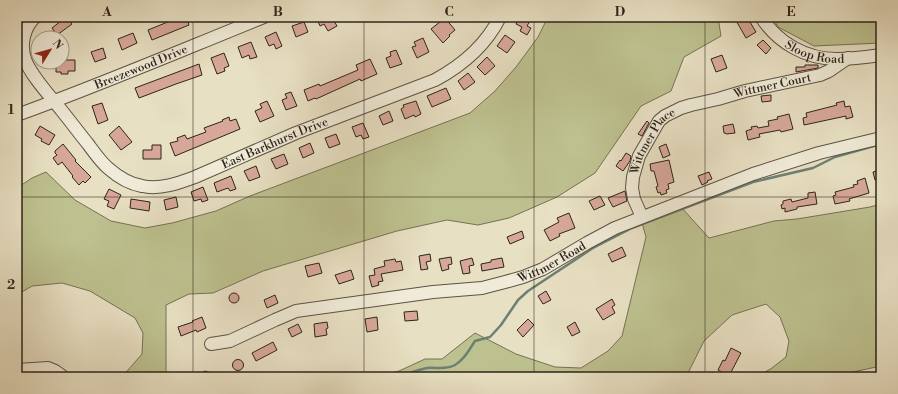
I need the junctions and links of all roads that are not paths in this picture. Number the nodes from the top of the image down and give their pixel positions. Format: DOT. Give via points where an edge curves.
graph roads {
  1 [pos="35,17"];
  2 [pos="264,17"];
  3 [pos="500,17"];
  4 [pos="761,17"];
  5 [pos="881,54"];
  6 [pos="848,58"];
  7 [pos="718,99"];
  8 [pos="54,101"];
  9 [pos="17,115"];
  10 [pos="881,138"];
  11 [pos="642,217"];
  12 [pos="211,344"];
  13 [pos="17,370"];
  14 [pos="62,376"];
  1 -- 8 [label="street, East Barkhurst Drive" via="24,36 25,59"];
  2 -- 8 [label="street, Breezewood Drive"];
  3 -- 8 [label="street, East Barkhurst Drive" via="486,40 472,56 435,80 296,133 195,177 161,187 141,186 108,168"];
  4 -- 6 [label="street, Sloop Road" via="779,38 794,48 820,57"];
  5 -- 6 [label="street, Sloop Road"];
  6 -- 7 [label="street, Wittmer Court" via="820,75"];
  7 -- 11 [label="street, Wittmer Place" via="672,112 654,129 639,156 633,177 634,199"];
  8 -- 9 [label="street, Breezewood Drive"];
  10 -- 11 [label="street, Wittmer Road" via="819,153 753,174"];
  11 -- 12 [label="street, Wittmer Road" via="523,277 482,288 433,292 296,311 230,341"];
  13 -- 14 [label="street" via="48,368"];
}
